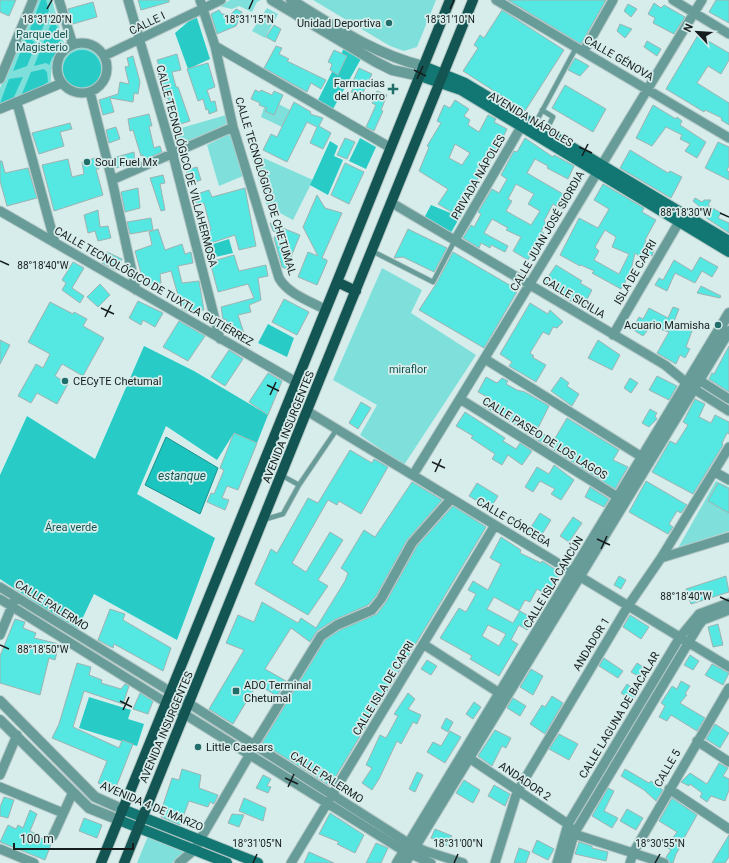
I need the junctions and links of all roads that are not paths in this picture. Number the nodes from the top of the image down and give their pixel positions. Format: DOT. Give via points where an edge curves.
graph roads {
  1 [pos="33,0"];
  2 [pos="58,0"];
  3 [pos="128,0"];
  4 [pos="221,0"];
  5 [pos="272,0"];
  6 [pos="291,0"];
  7 [pos="450,0"];
  8 [pos="472,0"];
  9 [pos="496,0"];
  10 [pos="613,0"];
  11 [pos="673,0"];
  12 [pos="702,0"];
  13 [pos="201,5"];
  14 [pos="694,13"];
  15 [pos="729,34"];
  16 [pos="139,40"];
  17 [pos="73,45"];
  18 [pos="215,46"];
  19 [pos="580,50"];
  20 [pos="104,56"];
  21 [pos="422,71"];
  22 [pos="442,77"];
  23 [pos="0,79"];
  24 [pos="62,83"];
  25 [pos="648,89"];
  26 [pos="90,92"];
  27 [pos="17,103"];
  28 [pos="0,109"];
  29 [pos="542,110"];
  30 [pos="233,127"];
  31 [pos="521,127"];
  32 [pos="533,128"];
  33 [pos="544,135"];
  34 [pos="729,138"];
  35 [pos="391,148"];
  36 [pos="173,155"];
  37 [pos="599,168"];
  38 [pos="112,180"];
  39 [pos="392,203"];
  40 [pos="0,211"];
  41 [pos="679,222"];
  42 [pos="455,240"];
  43 [pos="729,242"];
  44 [pos="55,243"];
  45 [pos="372,251"];
  46 [pos="729,252"];
  47 [pos="337,282"];
  48 [pos="530,285"];
  49 [pos="136,290"];
  50 [pos="356,291"];
  51 [pos="326,310"];
  52 [pos="729,313"];
  53 [pos="727,328"];
  54 [pos="613,335"];
  55 [pos="220,339"];
  56 [pos="485,359"];
  57 [pos="296,382"];
  58 [pos="690,382"];
  59 [pos="460,399"];
  60 [pos="729,399"];
  61 [pos="307,411"];
  62 [pos="729,411"];
  63 [pos="337,429"];
  64 [pos="729,447"];
  65 [pos="642,457"];
  66 [pos="715,472"];
  67 [pos="281,475"];
  68 [pos="413,475"];
  69 [pos="729,480"];
  70 [pos="299,485"];
  71 [pos="451,499"];
  72 [pos="621,499"];
  73 [pos="263,520"];
  74 [pos="495,525"];
  75 [pos="729,537"];
  76 [pos="661,558"];
  77 [pos="576,574"];
  78 [pos="0,587"];
  79 [pos="16,597"];
  80 [pos="0,599"];
  81 [pos="729,603"];
  82 [pos="11,606"];
  83 [pos="628,606"];
  84 [pos="729,610"];
  85 [pos="0,634"];
  86 [pos="684,639"];
  87 [pos="423,644"];
  88 [pos="729,667"];
  89 [pos="729,688"];
  90 [pos="171,692"];
  91 [pos="503,695"];
  92 [pos="0,701"];
  93 [pos="166,702"];
  94 [pos="190,704"];
  95 [pos="185,714"];
  96 [pos="0,720"];
  97 [pos="16,735"];
  98 [pos="698,740"];
  99 [pos="254,745"];
  100 [pos="250,754"];
  101 [pos="469,758"];
  102 [pos="729,762"];
  103 [pos="0,775"];
  104 [pos="0,787"];
  105 [pos="669,789"];
  106 [pos="73,792"];
  107 [pos="517,792"];
  108 [pos="330,799"];
  109 [pos="122,809"];
  110 [pos="63,813"];
  111 [pos="142,816"];
  112 [pos="119,820"];
  113 [pos="568,824"];
  114 [pos="138,827"];
  115 [pos="729,828"];
  116 [pos="574,834"];
  117 [pos="53,836"];
  118 [pos="200,840"];
  119 [pos="0,849"];
  120 [pos="194,850"];
  121 [pos="409,852"];
  122 [pos="633,853"];
  123 [pos="34,863"];
  124 [pos="101,863"];
  125 [pos="124,863"];
  126 [pos="180,863"];
  127 [pos="227,863"];
  128 [pos="258,863"];
  129 [pos="291,863"];
  130 [pos="397,863"];
  131 [pos="431,863"];
  132 [pos="463,863"];
  133 [pos="495,863"];
  134 [pos="557,863"];
  135 [pos="566,863"];
  136 [pos="630,863"];
  137 [pos="664,863"];
  1 -- 23 [label="street"];
  2 -- 17 [label="street"];
  3 -- 16 [label="street, CALLE TECNOLÓGICO DE VILLAHERMOSA"];
  4 -- 13 [label="street, CALLE I"];
  5 -- 21 [label="street" via="392,70"];
  6 -- 21 [label="street" via="376,50"];
  7 -- 21 [label="main road, AVENIDA INSURGENTES"];
  8 -- 22 [label="main road, AVENIDA INSURGENTES"];
  9 -- 19 [label="street, CALLE GÉNOVA"];
  10 -- 19 [label="street"];
  11 -- 14 [label="street"];
  12 -- 14 [label="street, CALLE JUAN JOSÉ SIORDIA"];
  13 -- 16 [label="street, CALLE I"];
  13 -- 18 [label="street, CALLE TECNOLÓGICO DE CHETUMAL"];
  14 -- 15 [label="street"];
  14 -- 25 [label="street, CALLE JUAN JOSÉ SIORDIA"];
  16 -- 20 [label="street, CALLE I"];
  16 -- 36 [label="street, CALLE TECNOLÓGICO DE VILLAHERMOSA"];
  17 -- 20 [label="street" via="80,43 94,46"];
  17 -- 24 [label="street" via="58,61"];
  18 -- 30 [label="street, CALLE TECNOLÓGICO DE CHETUMAL"];
  18 -- 35 [label="street"];
  19 -- 25 [label="street, CALLE GÉNOVA"];
  19 -- 29 [label="lane"];
  20 -- 26 [label="street" via="107,65 103,81"];
  21 -- 22 [label="main road, AVENIDA NÁPOLES"];
  21 -- 35 [label="main road, AVENIDA INSURGENTES"];
  22 -- 31 [label="main road, AVENIDA NÁPOLES"];
  22 -- 32 [label="main road, AVENIDA NÁPOLES" via="465,83"];
  22 -- 39 [label="main road, AVENIDA INSURGENTES"];
  24 -- 26 [label="street" via="74,92"];
  24 -- 27 [label="street"];
  25 -- 34 [label="street, CALLE GÉNOVA"];
  25 -- 37 [label="street, CALLE JUAN JOSÉ SIORDIA"];
  26 -- 38 [label="street"];
  27 -- 28 [label="street"];
  27 -- 44 [label="street"];
  29 -- 32 [label="lane"];
  29 -- 33 [label="lane" via="553,117"];
  30 -- 36 [label="street"];
  30 -- 51 [label="street, CALLE TECNOLÓGICO DE CHETUMAL" via="280,278 292,291"];
  31 -- 32 [label="main road, AVENIDA NÁPOLES"];
  31 -- 42 [label="street, PRIVADA NÁPOLES"];
  32 -- 33 [label="main road, AVENIDA NÁPOLES"];
  33 -- 37 [label="main road, AVENIDA NÁPOLES"];
  35 -- 47 [label="main road, AVENIDA INSURGENTES"];
  36 -- 38 [label="street"];
  36 -- 55 [label="street, CALLE TECNOLÓGICO DE VILLAHERMOSA"];
  37 -- 41 [label="main road, AVENIDA NÁPOLES"];
  37 -- 43 [label="main road, AVENIDA NÁPOLES"];
  37 -- 48 [label="street, CALLE JUAN JOSÉ SIORDIA"];
  38 -- 49 [label="street"];
  39 -- 42 [label="street, CALLE SICILIA"];
  39 -- 45 [label="main road, AVENIDA INSURGENTES"];
  40 -- 44 [label="street, CALLE TECNOLÓGICO DE TUXTLA GUTIÉRREZ"];
  41 -- 46 [label="main road, AVENIDA NÁPOLES"];
  41 -- 54 [label="street, ISLA DE CAPRI"];
  42 -- 45 [label="lane" via="433,282"];
  42 -- 48 [label="street, CALLE SICILIA"];
  44 -- 49 [label="street, CALLE TECNOLÓGICO DE TUXTLA GUTIÉRREZ"];
  45 -- 50 [label="main road, AVENIDA INSURGENTES"];
  47 -- 50 [label="main road"];
  47 -- 51 [label="main road, AVENIDA INSURGENTES"];
  48 -- 54 [label="street, CALLE SICILIA"];
  48 -- 56 [label="street, CALLE JUAN JOSÉ SIORDIA"];
  49 -- 55 [label="street, CALLE TECNOLÓGICO DE TUXTLA GUTIÉRREZ"];
  50 -- 61 [label="main road, AVENIDA INSURGENTES"];
  51 -- 57 [label="main road, AVENIDA INSURGENTES"];
  52 -- 53 [label="street, CALLE ISLA CANCÚN"];
  53 -- 58 [label="street, CALLE ISLA CANCÚN"];
  54 -- 58 [label="street, CALLE SICILIA"];
  55 -- 57 [label="street, CALLE TECNOLÓGICO DE TUXTLA GUTIÉRREZ"];
  56 -- 59 [label="street, CALLE JUAN JOSÉ SIORDIA"];
  56 -- 65 [label="street"];
  57 -- 90 [label="main road, AVENIDA INSURGENTES"];
  58 -- 60 [label="street, CALLE SICILIA"];
  58 -- 62 [label="street, CALLE SICILIA"];
  58 -- 65 [label="street, CALLE ISLA CANCÚN"];
  58 -- 72 [label="street, CALLE ISLA CANCÚN"];
  59 -- 68 [label="street, CALLE JUAN JOSÉ SIORDIA"];
  59 -- 72 [label="street, CALLE PASEO DE LOS LAGOS"];
  61 -- 63 [label="street, CALLE CÓRCEGA"];
  61 -- 67 [label="main road, AVENIDA INSURGENTES"];
  63 -- 68 [label="street, CALLE CÓRCEGA"];
  63 -- 70 [label="lane"];
  64 -- 66 [label="street, ANDADOR 1"];
  65 -- 72 [label="street, CALLE ISLA CANCÚN"];
  66 -- 69 [label="street"];
  66 -- 76 [label="street, ANDADOR 1"];
  67 -- 70 [label="lane"];
  67 -- 73 [label="main road, AVENIDA INSURGENTES"];
  68 -- 71 [label="street, CALLE CÓRCEGA"];
  70 -- 73 [label="lane" via="282,514"];
  71 -- 74 [label="street, CALLE CÓRCEGA"];
  71 -- 99 [label="street" via="412,543 381,599 372,610 338,625 322,636"];
  72 -- 77 [label="street, CALLE ISLA CANCÚN"];
  73 -- 94 [label="main road, AVENIDA INSURGENTES"];
  74 -- 77 [label="street, CALLE CÓRCEGA"];
  74 -- 87 [label="street, CALLE ISLA DE CAPRI"];
  75 -- 76 [label="street"];
  76 -- 83 [label="street, ANDADOR 1"];
  77 -- 83 [label="street, CALLE CÓRCEGA"];
  77 -- 91 [label="street, CALLE ISLA CANCÚN"];
  78 -- 79 [label="street, CALLE PALERMO"];
  79 -- 82 [label="street"];
  79 -- 90 [label="street, CALLE PALERMO"];
  80 -- 82 [label="street, CALLE PALERMO"];
  81 -- 86 [label="street, CALLE LAGUNA DE BACALAR" via="699,614"];
  82 -- 85 [label="street"];
  82 -- 93 [label="street, CALLE PALERMO"];
  83 -- 86 [label="street, CALLE CÓRCEGA"];
  83 -- 107 [label="street, ANDADOR 1"];
  84 -- 86 [label="street, CALLE LAGUNA DE BACALAR" via="703,620"];
  86 -- 88 [label="street, CALLE CÓRCEGA"];
  86 -- 113 [label="street, CALLE LAGUNA DE BACALAR"];
  86 -- 116 [label="street, CALLE LAGUNA DE BACALAR"];
  87 -- 91 [label="street"];
  87 -- 108 [label="street, CALLE ISLA DE CAPRI"];
  89 -- 98 [label="street, CALLE 5"];
  90 -- 93 [label="main road, AVENIDA INSURGENTES"];
  90 -- 94 [label="street, CALLE PALERMO"];
  91 -- 101 [label="street, CALLE ISLA CANCÚN"];
  91 -- 121 [label="street, CALLE ISLA CANCÚN"];
  92 -- 109 [label="street, AVENIDA 4 DE MARZO" via="95,797"];
  93 -- 95 [label="street, CALLE PALERMO"];
  93 -- 109 [label="main road, AVENIDA INSURGENTES"];
  94 -- 95 [label="main road, AVENIDA INSURGENTES"];
  94 -- 99 [label="street, CALLE PALERMO"];
  95 -- 100 [label="street, CALLE PALERMO"];
  95 -- 111 [label="main road, AVENIDA INSURGENTES"];
  96 -- 97 [label="street"];
  97 -- 103 [label="street"];
  97 -- 106 [label="street"];
  98 -- 102 [label="street"];
  98 -- 105 [label="street, CALLE 5"];
  99 -- 100 [label="street"];
  99 -- 108 [label="street, CALLE PALERMO"];
  100 -- 108 [label="street, CALLE PALERMO"];
  100 -- 118 [label="street"];
  101 -- 107 [label="street, ANDADOR 2"];
  101 -- 121 [label="street, CALLE ISLA CANCÚN"];
  104 -- 110 [label="street"];
  105 -- 115 [label="street"];
  105 -- 122 [label="street, CALLE 5"];
  106 -- 110 [label="street"];
  106 -- 112 [label="street" via="89,808"];
  107 -- 113 [label="street, ANDADOR 2"];
  107 -- 133 [label="street, ANDADOR 1"];
  108 -- 121 [label="street, CALLE PALERMO"];
  108 -- 129 [label="street, CALLE ISLA DE CAPRI"];
  109 -- 111 [label="main road, AVENIDA 4 DE MARZO"];
  109 -- 112 [label="main road, AVENIDA INSURGENTES"];
  110 -- 117 [label="street"];
  111 -- 114 [label="main road, AVENIDA INSURGENTES"];
  111 -- 118 [label="main road, AVENIDA 4 DE MARZO"];
  112 -- 114 [label="main road"];
  112 -- 124 [label="main road, AVENIDA INSURGENTES"];
  113 -- 116 [label="street"];
  113 -- 134 [label="street, CALLE LAGUNA DE BACALAR"];
  114 -- 120 [label="main road"];
  114 -- 125 [label="main road, AVENIDA INSURGENTES"];
  116 -- 122 [label="street"];
  116 -- 135 [label="street, CALLE LAGUNA DE BACALAR"];
  118 -- 120 [label="street"];
  118 -- 128 [label="main road, AVENIDA 4 DE MARZO"];
  119 -- 123 [label="street"];
  120 -- 126 [label="street"];
  120 -- 127 [label="main road"];
  121 -- 130 [label="street, CALLE ISLA CANCÚN"];
  121 -- 131 [label="street, CALLE PALERMO"];
  121 -- 132 [label="street, CALLE PALERMO"];
  122 -- 136 [label="street, CALLE 5"];
  122 -- 137 [label="street"];
}
